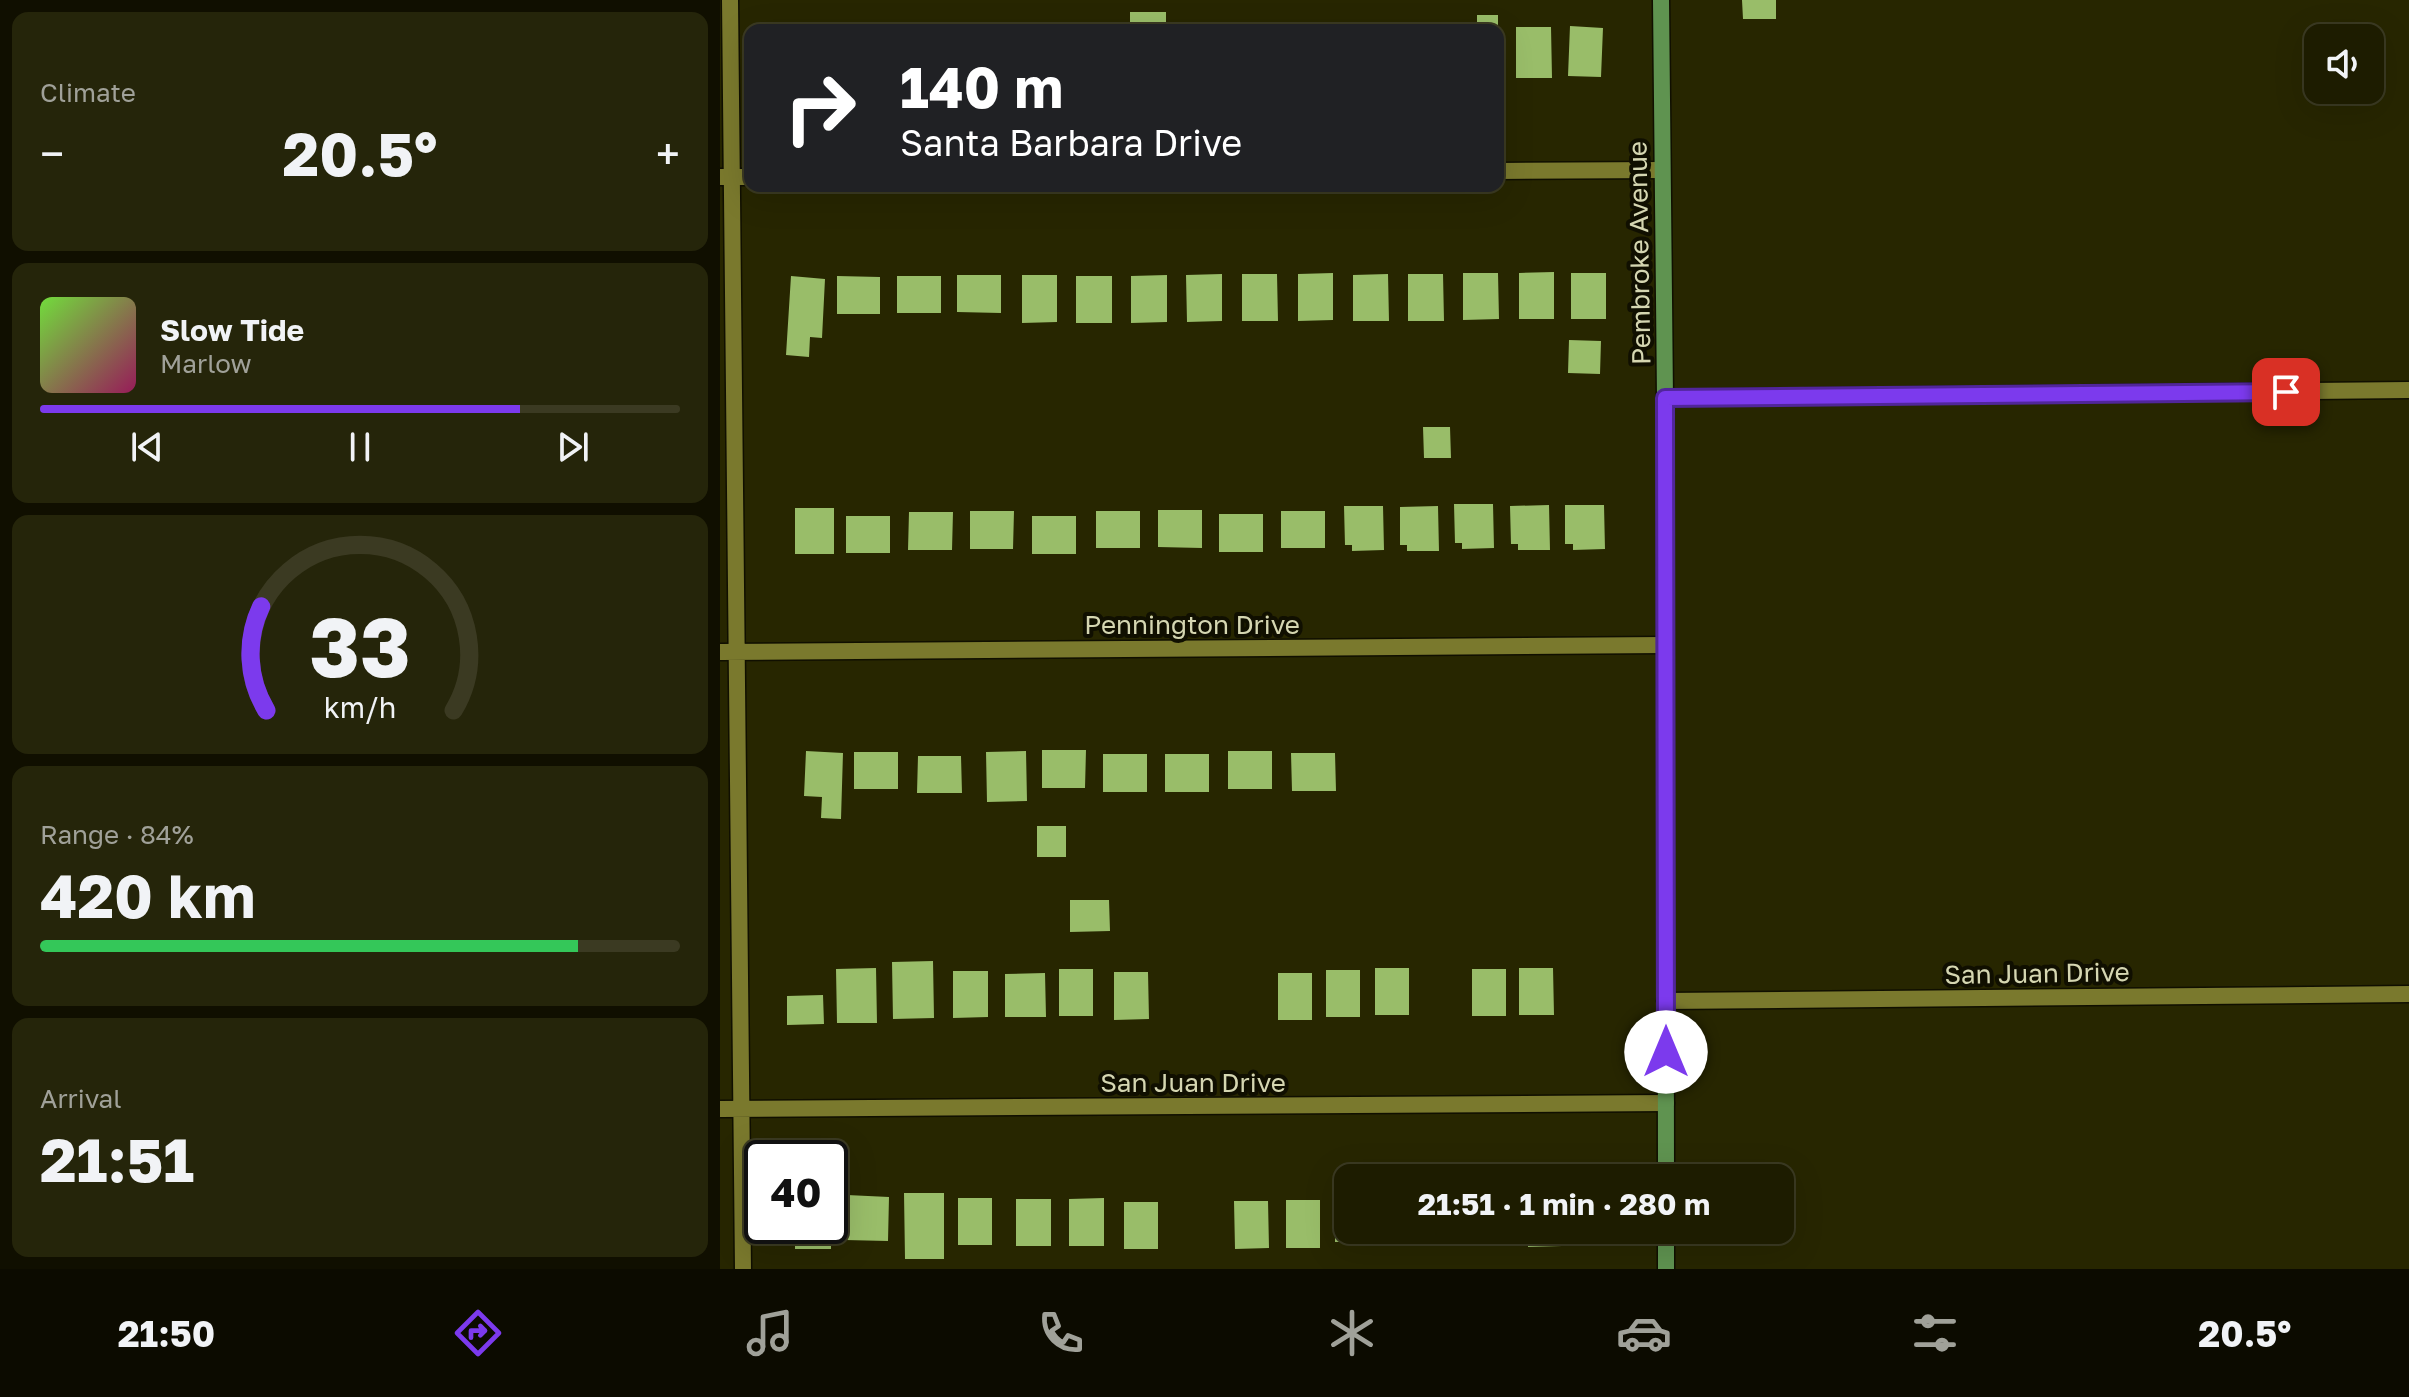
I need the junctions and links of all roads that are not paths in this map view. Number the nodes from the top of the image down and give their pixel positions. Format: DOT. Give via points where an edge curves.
graph roads {
  1 [pos="730,0"];
  2 [pos="1661,0"];
  3 [pos="1662,170"];
  4 [pos="1504,171"];
  5 [pos="726,177"];
  6 [pos="2409,390"];
  7 [pos="1665,398"];
  8 [pos="1664,645"];
  9 [pos="729,652"];
  10 [pos="2409,994"];
  11 [pos="1665,1001"];
  12 [pos="1666,1103"];
  13 [pos="720,1109"];
  14 [pos="741,1109"];
  15 [pos="1666,1164"];
  16 [pos="1666,1244"];
  17 [pos="743,1269"];
  18 [pos="1666,1269"];
  1 -- 5 [label="street"];
  2 -- 3 [label="street, Pembroke Avenue"];
  3 -- 4 [label="street"];
  3 -- 7 [label="street, Pembroke Avenue"];
  5 -- 9 [label="street"];
  6 -- 7 [label="street"];
  7 -- 8 [label="street, Pembroke Avenue"];
  8 -- 9 [label="street, Pennington Drive"];
  8 -- 11 [label="street, Pembroke Avenue"];
  9 -- 14 [label="street"];
  10 -- 11 [label="street, San Juan Drive"];
  11 -- 12 [label="street, Pembroke Avenue"];
  12 -- 14 [label="street, San Juan Drive"];
  12 -- 15 [label="street, Pembroke Avenue"];
  13 -- 14 [label="street, San Juan Drive"];
  14 -- 17 [label="street"];
  16 -- 18 [label="street"];
}
